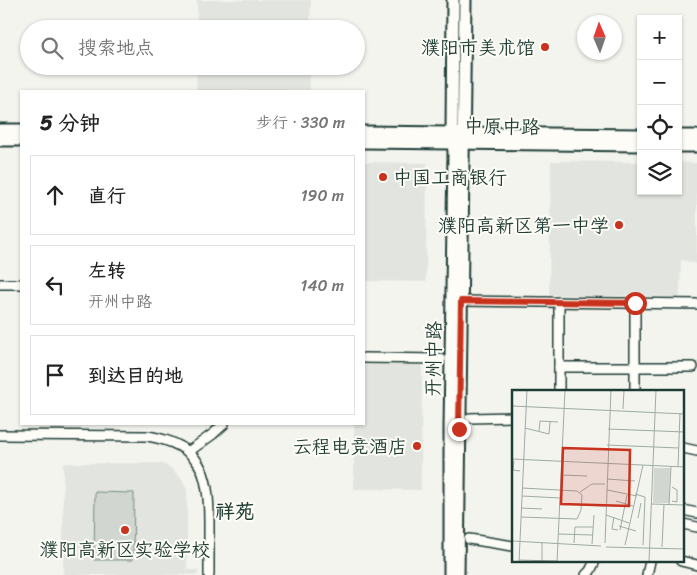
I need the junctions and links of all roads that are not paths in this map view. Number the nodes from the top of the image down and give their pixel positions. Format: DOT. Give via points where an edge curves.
graph roads {
  1 [pos="453,0"];
  2 [pos="465,0"];
  3 [pos="0,130"];
  4 [pos="20,130"];
  5 [pos="365,132"];
  6 [pos="637,135"];
  7 [pos="682,136"];
  8 [pos="697,136"];
  9 [pos="452,138"];
  10 [pos="464,138"];
  11 [pos="0,140"];
  12 [pos="20,140"];
  13 [pos="365,142"];
  14 [pos="637,145"];
  15 [pos="682,146"];
  16 [pos="697,146"];
  17 [pos="0,284"];
  18 [pos="20,284"];
  19 [pos="461,301"];
  20 [pos="559,302"];
  21 [pos="635,303"];
  22 [pos="697,304"];
  23 [pos="365,358"];
  24 [pos="441,359"];
  25 [pos="558,367"];
  26 [pos="634,367"];
  27 [pos="693,367"];
  28 [pos="559,390"];
  29 [pos="635,390"];
  30 [pos="470,418"];
  31 [pos="512,418"];
  32 [pos="223,425"];
  33 [pos="0,435"];
  34 [pos="684,448"];
  35 [pos="697,451"];
  36 [pos="188,452"];
  37 [pos="684,510"];
  38 [pos="697,513"];
  39 [pos="684,524"];
  40 [pos="697,527"];
  41 [pos="469,539"];
  42 [pos="512,546"];
  43 [pos="594,562"];
  44 [pos="650,562"];
  45 [pos="684,562"];
  46 [pos="697,565"];
  47 [pos="210,575"];
  48 [pos="450,575"];
  49 [pos="458,575"];
  50 [pos="586,575"];
  51 [pos="647,575"];
  1 -- 9 [label="main road, 开州中路"];
  2 -- 10 [label="main road, 开州中路"];
  3 -- 4 [label="main road"];
  5 -- 9 [label="main road, 中原中路"];
  6 -- 10 [label="main road, 中原中路"];
  7 -- 8 [label="main road"];
  9 -- 10 [label="main road, 中原中路"];
  9 -- 13 [label="main road, 中原中路"];
  9 -- 48 [label="main road, 开州中路"];
  10 -- 14 [label="main road, 中原中路"];
  10 -- 19 [label="main road, 开州中路"];
  11 -- 12 [label="main road"];
  15 -- 16 [label="main road"];
  17 -- 18 [label="street"];
  19 -- 20 [label="street"];
  19 -- 49 [label="main road, 开州中路"];
  20 -- 21 [label="street"];
  20 -- 25 [label="street"];
  21 -- 22 [label="street"];
  21 -- 26 [label="street"];
  23 -- 24 [label="street"];
  25 -- 26 [label="street"];
  25 -- 28 [label="street"];
  26 -- 27 [label="street"];
  26 -- 29 [label="street"];
  30 -- 31 [label="street"];
  32 -- 36 [label="street"];
  33 -- 36 [label="street" via="148,436 174,442"];
  34 -- 35 [label="street"];
  36 -- 47 [label="street" via="197,461 209,491"];
  37 -- 38 [label="street"];
  39 -- 40 [label="street"];
  41 -- 42 [label="street"];
  43 -- 50 [label="street"];
  44 -- 51 [label="street"];
  45 -- 46 [label="street"];
}
